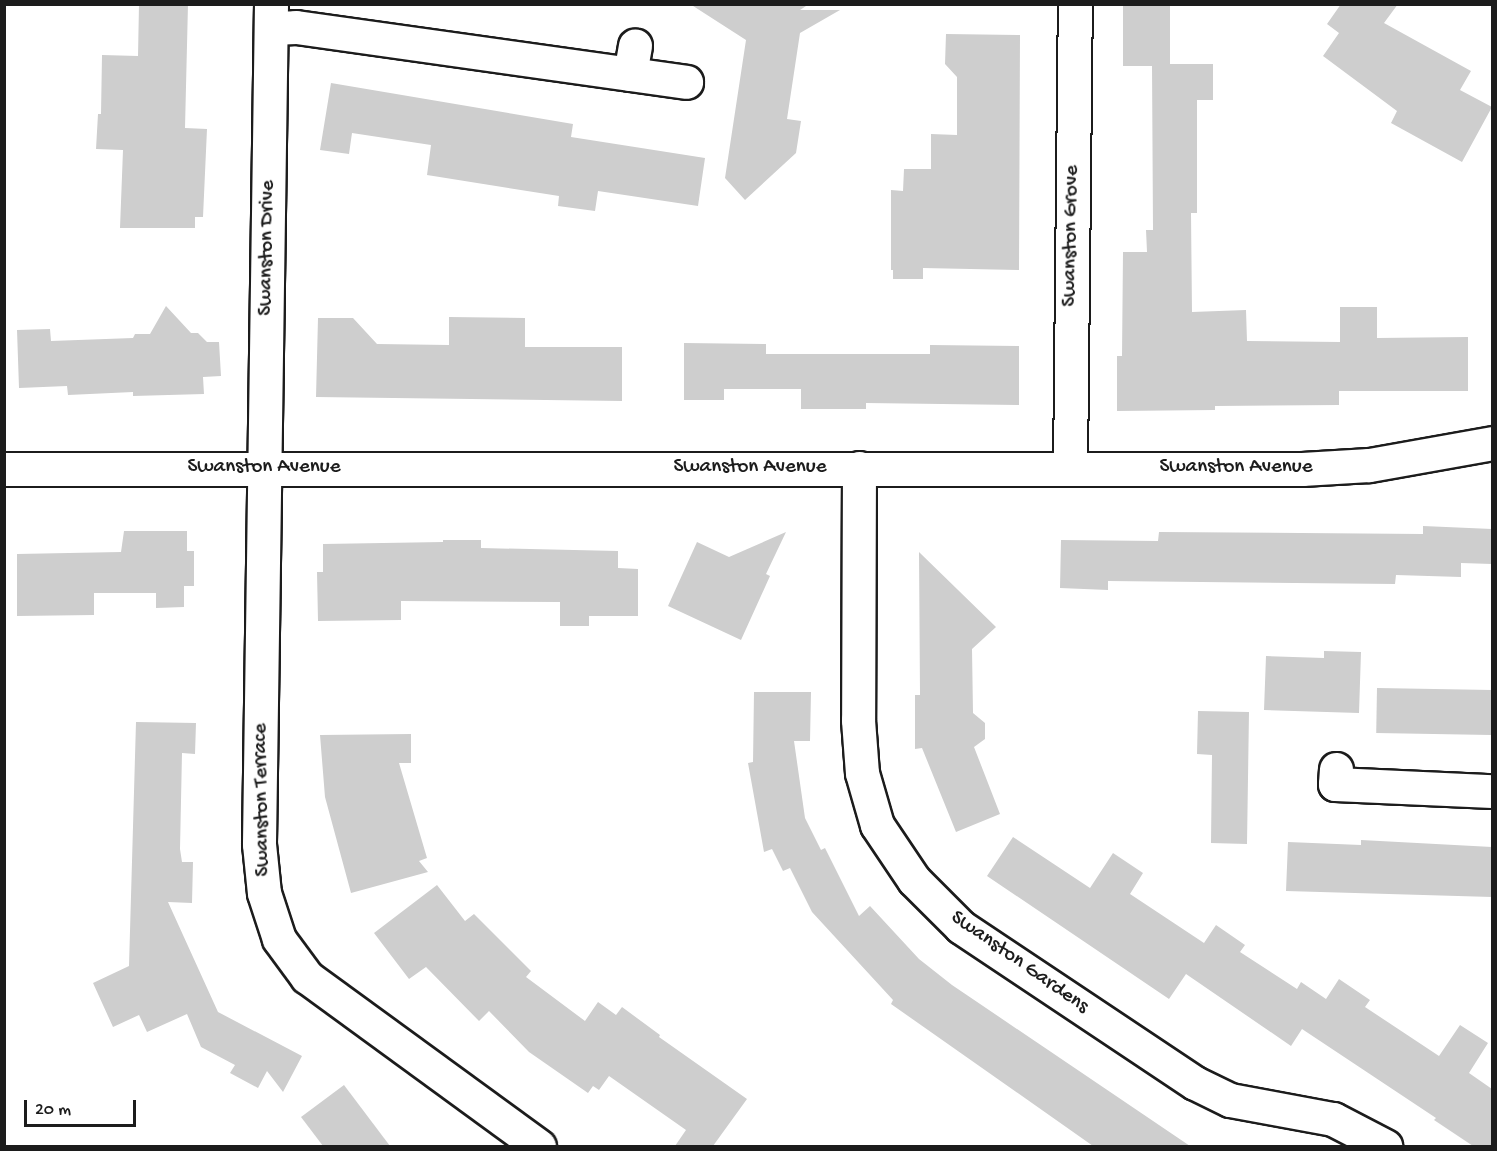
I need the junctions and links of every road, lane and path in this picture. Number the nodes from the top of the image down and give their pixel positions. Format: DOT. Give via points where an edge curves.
graph roads {
  1 [pos="1075,4"];
  2 [pos="271,16"];
  3 [pos="686,82"];
  4 [pos="1492,443"];
  5 [pos="265,468"];
  6 [pos="859,468"];
  7 [pos="1070,468"];
  8 [pos="4,469"];
  9 [pos="1336,769"];
  10 [pos="1492,791"];
  11 [pos="539,1146"];
  12 [pos="1385,1146"];
  1 -- 7 [label="street, Swanston Grove"];
  2 -- 3 [label="street, Swanston Drive" via="296,27 633,59"];
  2 -- 5 [label="street, Swanston Drive"];
  4 -- 7 [label="street, Swanston Avenue" via="1369,465 1313,469"];
  5 -- 6 [label="street, Swanston Avenue"];
  5 -- 8 [label="street, Swanston Avenue"];
  5 -- 11 [label="street, Swanston Terrace" via="259,844 264,893 279,939 307,977"];
  6 -- 7 [label="street, Swanston Avenue"];
  6 -- 12 [label="street, Swanston Gardens" via="858,720 862,773 878,825 914,880 961,927 1195,1083 1230,1100 1333,1119"];
  9 -- 10 [label="street" via="1335,784"];
}
